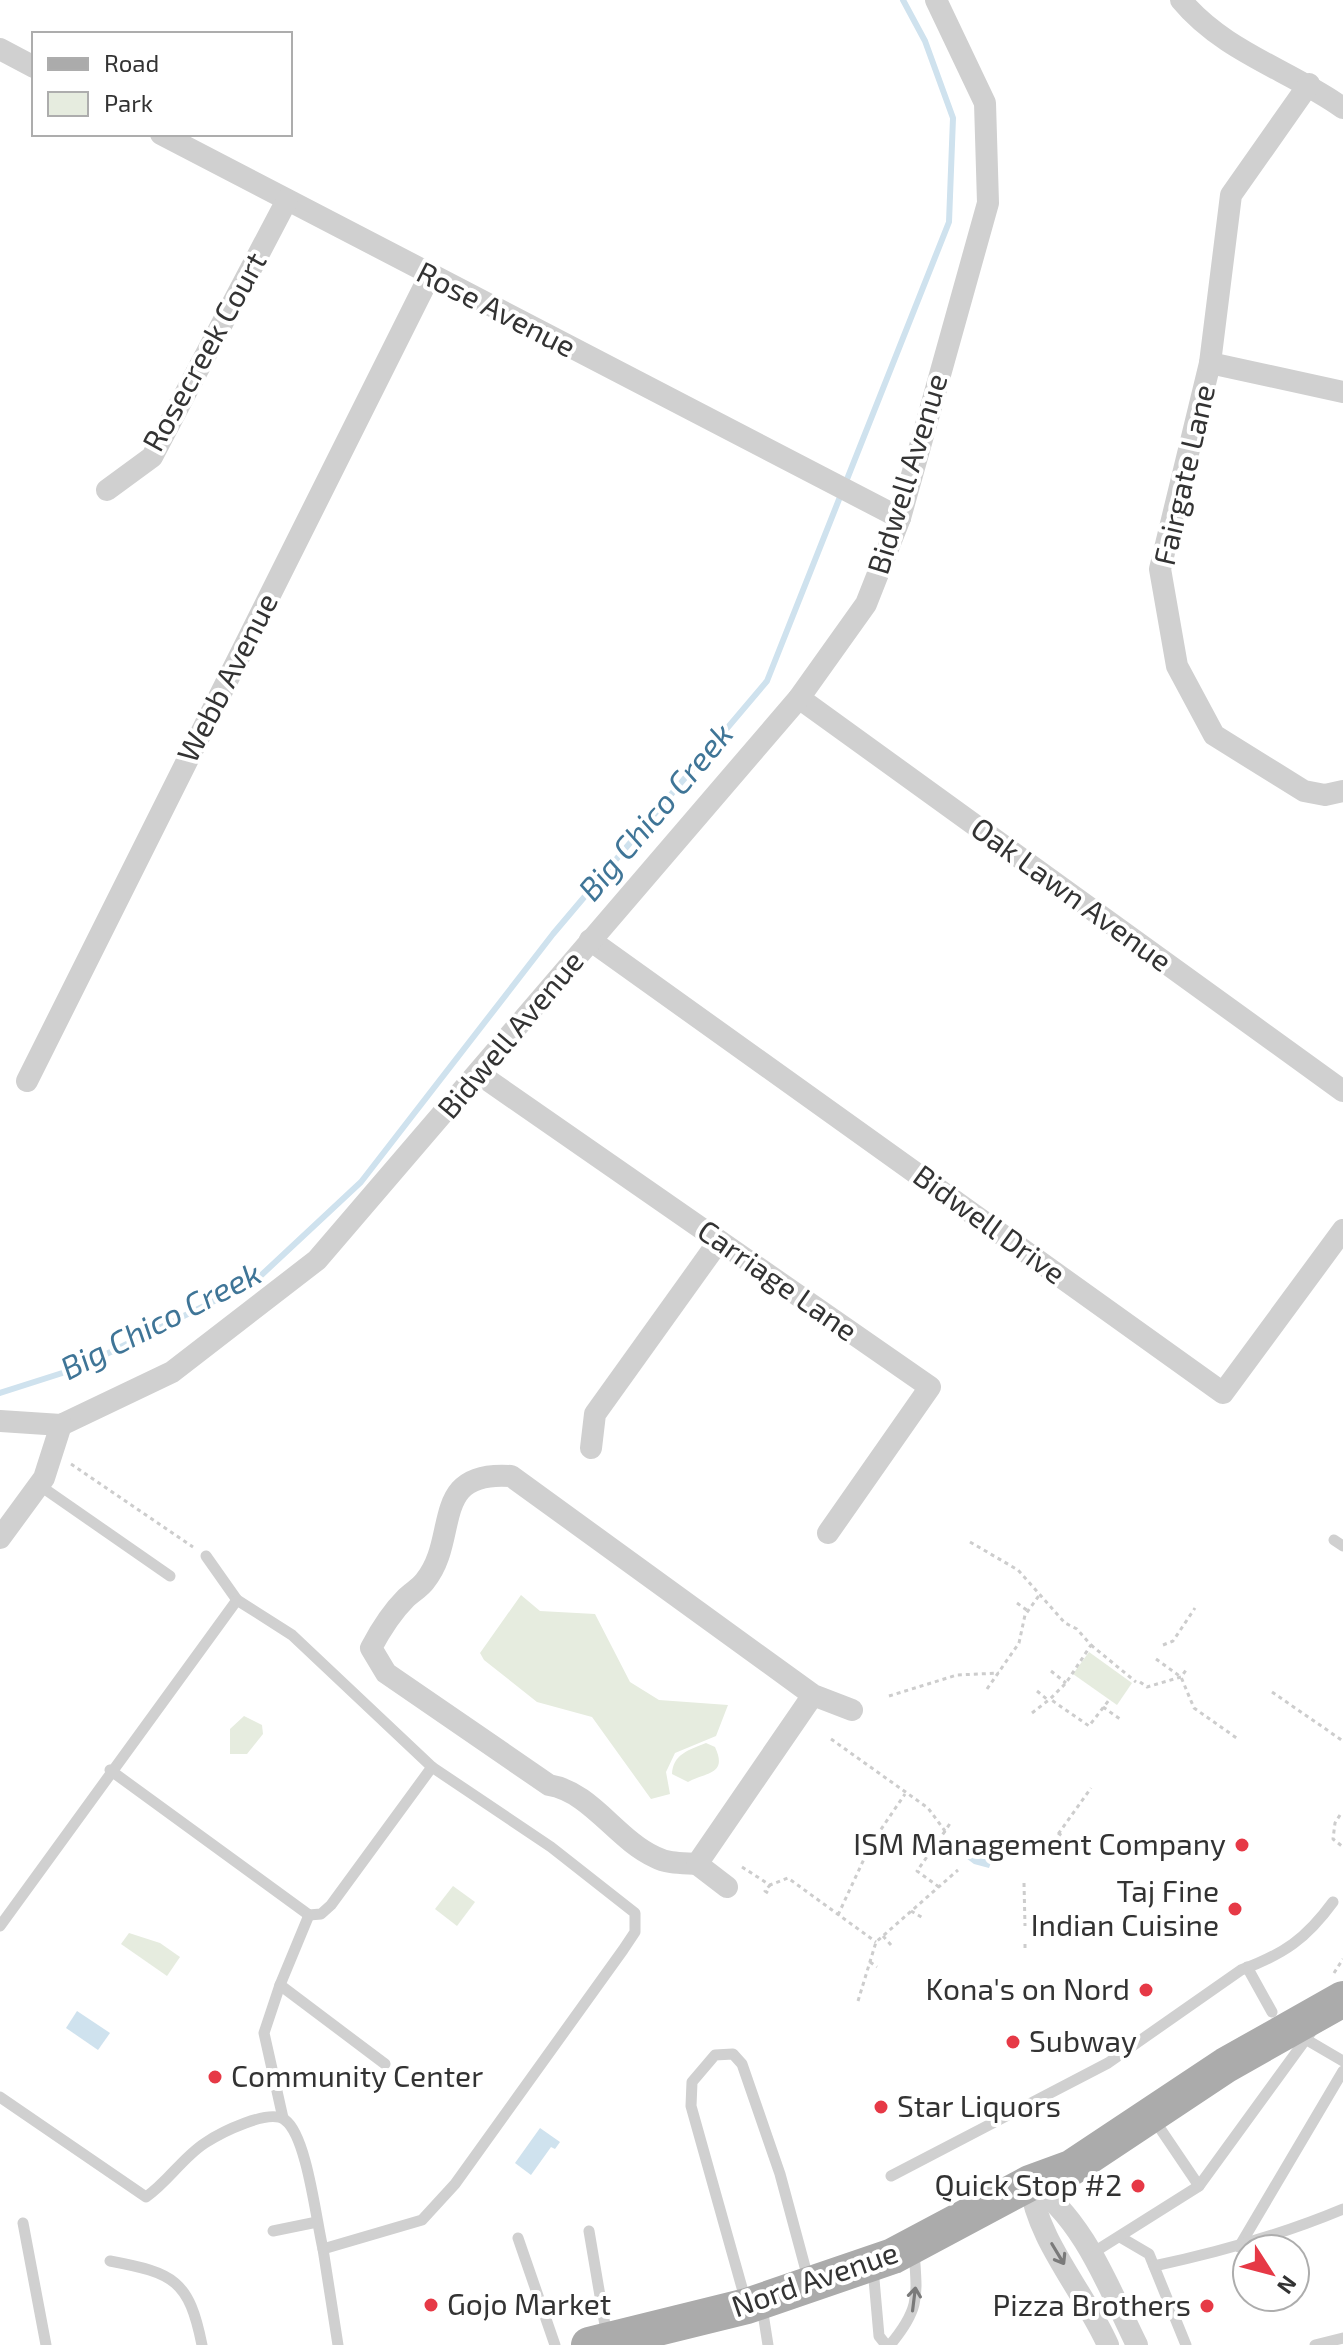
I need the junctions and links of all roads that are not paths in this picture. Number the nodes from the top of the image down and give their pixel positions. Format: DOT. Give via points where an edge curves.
graph roads {
  1 [pos="936,0"];
  2 [pos="1181,0"];
  3 [pos="0,49"];
  4 [pos="32,66"];
  5 [pos="1309,84"];
  6 [pos="1343,108"];
  7 [pos="165,136"];
  8 [pos="287,200"];
  9 [pos="430,275"];
  10 [pos="1210,363"];
  11 [pos="1343,392"];
  12 [pos="107,490"];
  13 [pos="900,518"];
  14 [pos="799,698"];
  15 [pos="1343,791"];
  16 [pos="590,940"];
  17 [pos="479,1074"];
  18 [pos="27,1081"];
  19 [pos="1343,1091"];
  20 [pos="1343,1230"];
  21 [pos="719,1241"];
  22 [pos="0,1421"];
  23 [pos="61,1425"];
  24 [pos="591,1448"];
  25 [pos="39,1485"];
  26 [pos="828,1533"];
  27 [pos="0,1538"];
  28 [pos="206,1556"];
  29 [pos="170,1576"];
  30 [pos="237,1600"];
  31 [pos="813,1695"];
  32 [pos="852,1710"];
  33 [pos="432,1767"];
  34 [pos="110,1770"];
  35 [pos="697,1864"];
  36 [pos="727,1887"];
  37 [pos="1333,1902"];
  38 [pos="309,1915"];
  39 [pos="0,1926"];
  40 [pos="1247,1967"];
  41 [pos="280,1985"];
  42 [pos="1331,1998"];
  43 [pos="1272,2012"];
  44 [pos="1343,2061"];
  45 [pos="385,2064"];
  46 [pos="1343,2071"];
  47 [pos="0,2097"];
  48 [pos="1151,2115"];
  49 [pos="283,2118"];
  50 [pos="891,2176"];
  51 [pos="1030,2183"];
  52 [pos="1199,2186"];
  53 [pos="1343,2209"];
  54 [pos="317,2222"];
  55 [pos="23,2223"];
  56 [pos="273,2231"];
  57 [pos="589,2231"];
  58 [pos="1247,2233"];
  59 [pos="1277,2233"];
  60 [pos="1120,2237"];
  61 [pos="518,2238"];
  62 [pos="914,2246"];
  63 [pos="323,2249"];
  64 [pos="1231,2249"];
  65 [pos="1090,2255"];
  66 [pos="110,2261"];
  67 [pos="873,2264"];
  68 [pos="1154,2266"];
  69 [pos="811,2287"];
  70 [pos="754,2304"];
  71 [pos="1343,2338"];
  72 [pos="598,2343"];
  73 [pos="46,2345"];
  74 [pos="202,2345"];
  75 [pos="338,2345"];
  76 [pos="555,2345"];
  77 [pos="768,2345"];
  78 [pos="888,2345"];
  79 [pos="1108,2345"];
  80 [pos="1137,2345"];
  81 [pos="1186,2345"];
  82 [pos="1315,2345"];
  1 -- 13 [label="street, Bidwell Avenue" via="985,103 988,203"];
  2 -- 5 [label="street" via="1252,59"];
  3 -- 4 [label="street"];
  5 -- 6 [label="street"];
  5 -- 10 [label="street, Fairgate Lane" via="1231,195"];
  7 -- 8 [label="street, Rose Avenue"];
  8 -- 9 [label="street, Rose Avenue"];
  8 -- 12 [label="street, Rosecreek Court" via="152,457"];
  9 -- 13 [label="street, Rose Avenue"];
  9 -- 18 [label="street, Webb Avenue"];
  10 -- 11 [label="street"];
  10 -- 15 [label="street, Fairgate Lane" via="1160,569 1177,666 1214,735 1304,791"];
  13 -- 14 [label="street, Bidwell Avenue" via="866,604"];
  14 -- 16 [label="street, Bidwell Avenue"];
  14 -- 19 [label="street, Oak Lawn Avenue"];
  16 -- 17 [label="street, Bidwell Avenue"];
  16 -- 20 [label="street, Bidwell Drive" via="1223,1393"];
  17 -- 21 [label="street, Carriage Lane"];
  17 -- 23 [label="street, Bidwell Avenue" via="317,1260 172,1372"];
  21 -- 24 [label="street" via="595,1414"];
  21 -- 26 [label="street, Carriage Lane" via="930,1387"];
  22 -- 23 [label="street, Bidwell Avenue"];
  23 -- 25 [label="street"];
  25 -- 27 [label="street"];
  25 -- 29 [label="lane"];
  28 -- 30 [label="lane"];
  30 -- 33 [label="lane" via="292,1635"];
  30 -- 34 [label="lane"];
  31 -- 32 [label="street"];
  31 -- 35 [label="street"];
  31 -- 35 [label="street" via="511,1476 470,1479 454,1496 426,1581 386,1620 371,1648 386,1673 549,1785 570,1788 653,1857"];
  33 -- 38 [label="lane" via="331,1905 321,1914"];
  33 -- 63 [label="lane" via="625,1902 635,1913 635,1932 455,2184 422,2220"];
  34 -- 38 [label="lane"];
  34 -- 39 [label="lane"];
  35 -- 36 [label="street"];
  37 -- 40 [label="lane" via="1311,1933"];
  38 -- 41 [label="lane"];
  40 -- 43 [label="lane"];
  40 -- 50 [label="lane" via="1108,2063"];
  41 -- 45 [label="lane"];
  41 -- 49 [label="lane" via="264,2033"];
  42 -- 43 [label="main road, Nord Avenue"];
  42 -- 44 [label="lane"];
  42 -- 48 [label="main road, Nord Avenue"];
  42 -- 52 [label="lane"];
  43 -- 51 [label="main road, Nord Avenue" via="1063,2151"];
  46 -- 58 [label="lane"];
  47 -- 49 [label="lane" via="146,2197 205,2143 240,2125"];
  48 -- 51 [label="main road, Nord Avenue" via="1071,2168"];
  48 -- 52 [label="lane"];
  49 -- 54 [label="lane" via="297,2133"];
  51 -- 62 [label="main road, Nord Avenue"];
  51 -- 65 [label="street" via="1054,2198"];
  51 -- 79 [label="street, one-way" via="1033,2212"];
  52 -- 60 [label="lane"];
  53 -- 59 [label="lane"];
  54 -- 56 [label="lane"];
  54 -- 63 [label="lane"];
  55 -- 73 [label="lane"];
  57 -- 72 [label="lane"];
  60 -- 65 [label="lane"];
  60 -- 68 [label="lane" via="1142,2248"];
  61 -- 76 [label="lane"];
  62 -- 67 [label="main road, Nord Avenue"];
  78 -- 62 [label="lane, one-way" via="911,2320 917,2296"];
  63 -- 75 [label="lane"];
  64 -- 68 [label="lane"];
  65 -- 80 [label="street"];
  66 -- 74 [label="lane" via="168,2275 184,2288"];
  67 -- 69 [label="main road, Nord Avenue"];
  67 -- 78 [label="lane" via="879,2336"];
  68 -- 81 [label="lane"];
  69 -- 70 [label="main road, Nord Avenue"];
  69 -- 70 [label="lane" via="742,2064 733,2054 715,2055 692,2082 691,2106"];
  70 -- 72 [label="main road, Nord Avenue" via="686,2330"];
  70 -- 77 [label="lane"];
  71 -- 82 [label="lane"];
}
